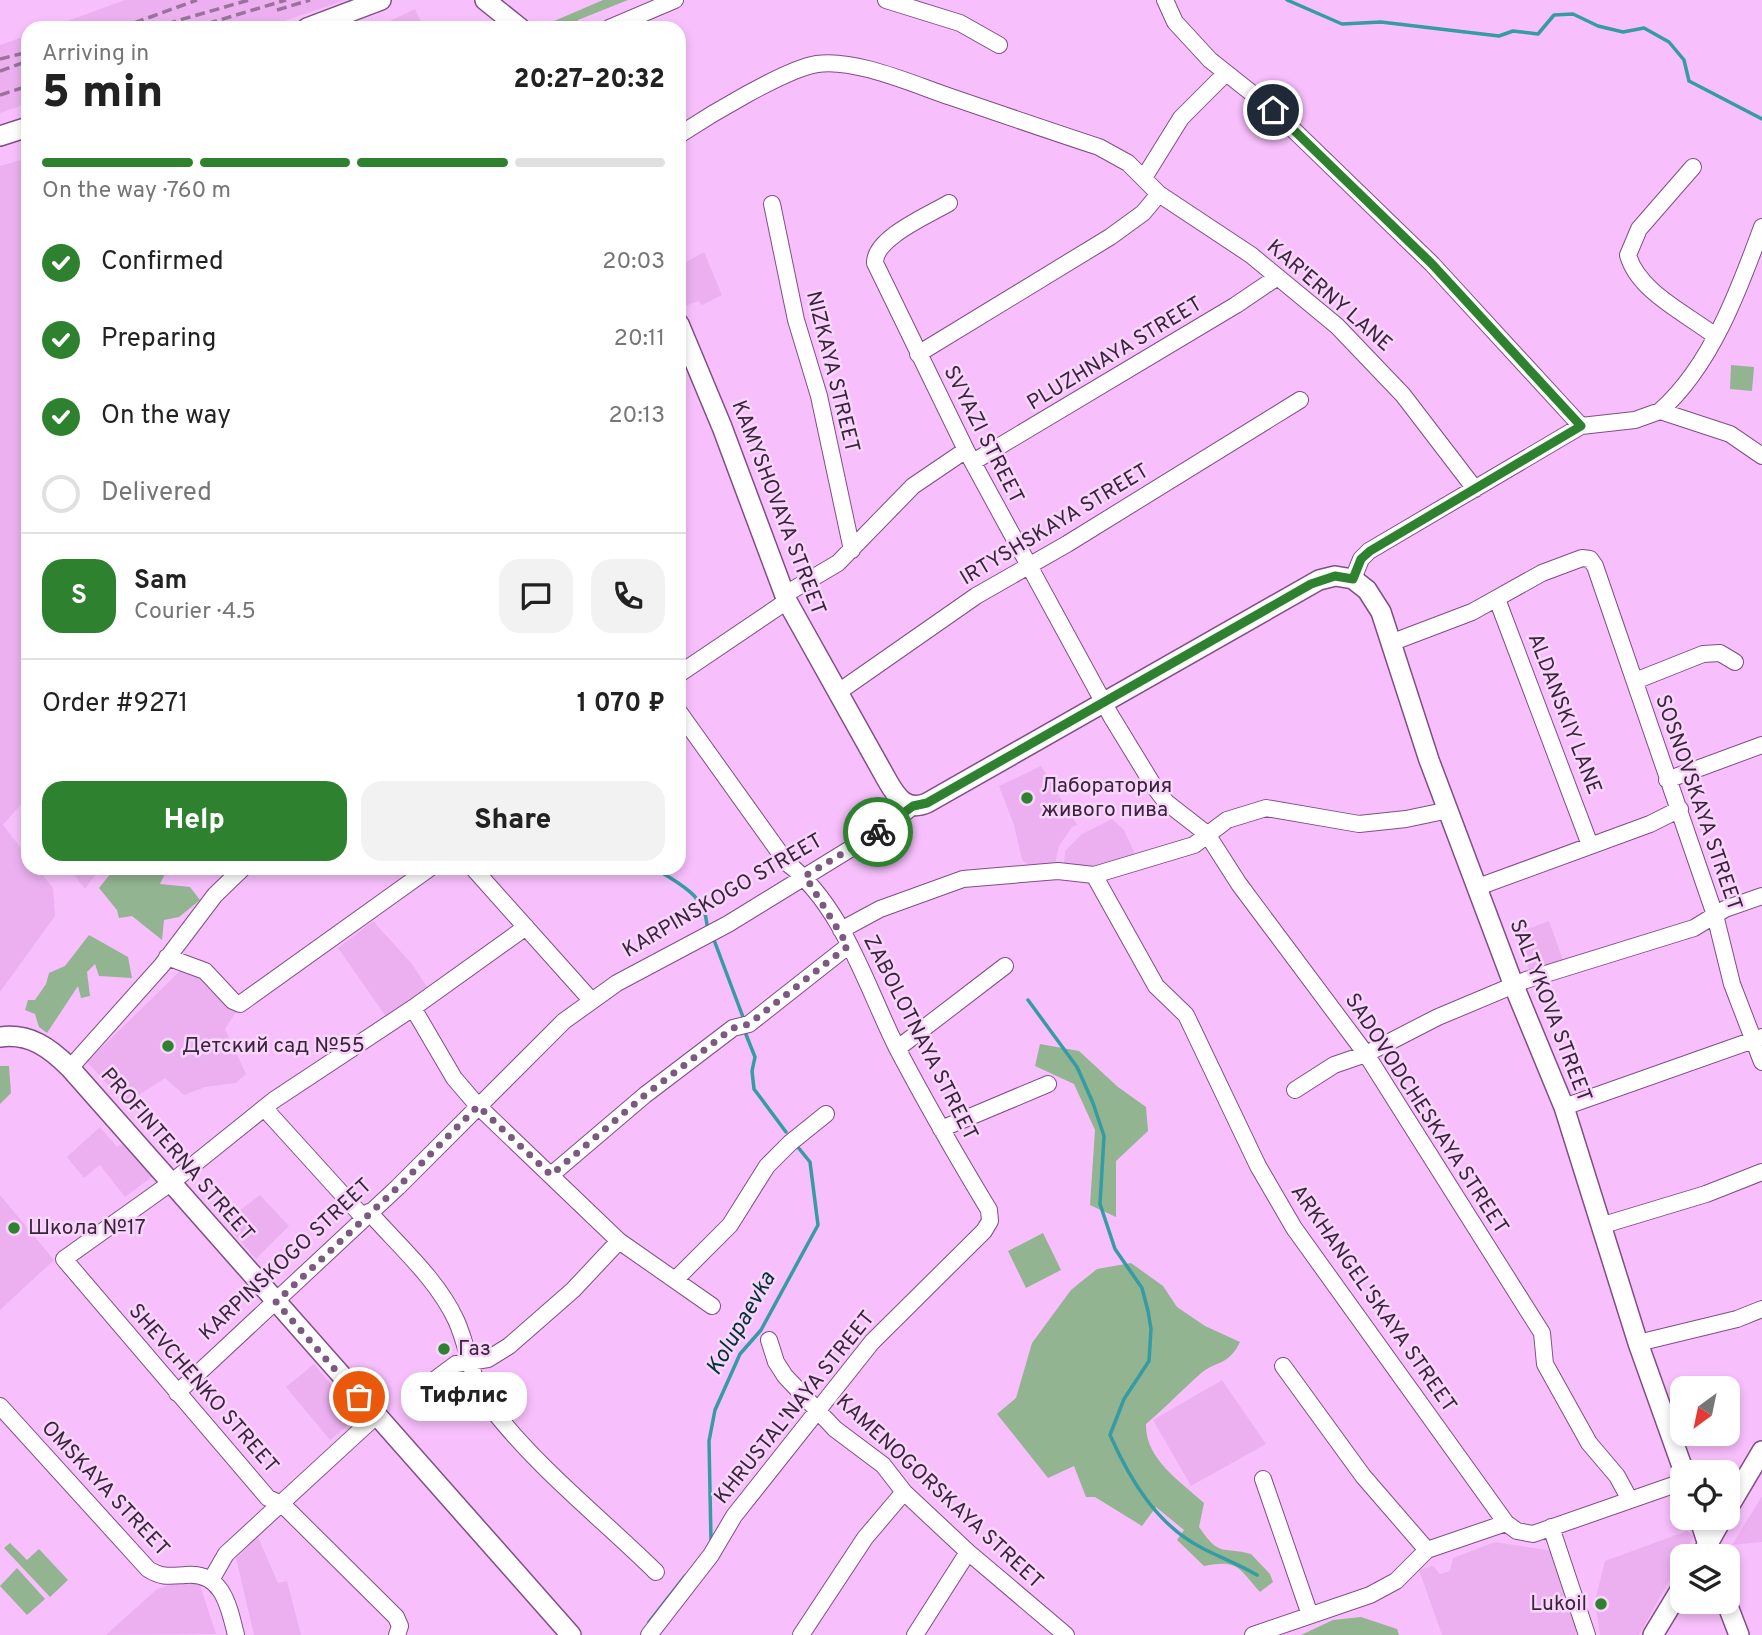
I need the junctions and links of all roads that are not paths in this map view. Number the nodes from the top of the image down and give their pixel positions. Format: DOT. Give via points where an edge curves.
graph roads {
  1 [pos="381,0"];
  2 [pos="485,0"];
  3 [pos="675,0"];
  4 [pos="886,0"];
  5 [pos="1165,0"];
  6 [pos="326,21"];
  7 [pos="511,21"];
  8 [pos="626,21"];
  9 [pos="999,45"];
  10 [pos="1225,74"];
  11 [pos="21,129"];
  12 [pos="686,130"];
  13 [pos="0,136"];
  14 [pos="1693,167"];
  15 [pos="1145,176"];
  16 [pos="1159,194"];
  17 [pos="949,203"];
  18 [pos="772,204"];
  19 [pos="1762,228"];
  20 [pos="1276,278"];
  21 [pos="1714,335"];
  22 [pos="686,341"];
  23 [pos="936,346"];
  24 [pos="918,355"];
  25 [pos="928,374"];
  26 [pos="1300,400"];
  27 [pos="1660,411"];
  28 [pos="1581,426"];
  29 [pos="969,456"];
  30 [pos="1762,456"];
  31 [pos="1475,489"];
  32 [pos="852,550"];
  33 [pos="1027,565"];
  34 [pos="1353,579"];
  35 [pos="785,598"];
  36 [pos="1497,599"];
  37 [pos="1393,642"];
  38 [pos="1735,662"];
  39 [pos="686,669"];
  40 [pos="1634,681"];
  41 [pos="837,693"];
  42 [pos="1104,703"];
  43 [pos="686,722"];
  44 [pos="1762,745"];
  45 [pos="1667,780"];
  46 [pos="913,806"];
  47 [pos="1679,809"];
  48 [pos="1449,810"];
  49 [pos="1207,834"];
  50 [pos="1590,845"];
  51 [pos="236,875"];
  52 [pos="420,875"];
  53 [pos="479,875"];
  54 [pos="1094,875"];
  55 [pos="805,876"];
  56 [pos="1478,887"];
  57 [pos="1762,896"];
  58 [pos="1715,915"];
  59 [pos="526,927"];
  60 [pos="841,930"];
  61 [pos="848,946"];
  62 [pos="167,957"];
  63 [pos="1005,966"];
  64 [pos="1514,986"];
  65 [pos="591,1000"];
  66 [pos="413,1008"];
  67 [pos="8,1036"];
  68 [pos="1758,1038"];
  69 [pos="898,1048"];
  70 [pos="1366,1054"];
  71 [pos="1762,1062"];
  72 [pos="70,1068"];
  73 [pos="1048,1084"];
  74 [pos="1295,1090"];
  75 [pos="478,1106"];
  76 [pos="1564,1107"];
  77 [pos="265,1109"];
  78 [pos="827,1114"];
  79 [pos="941,1129"];
  80 [pos="1762,1172"];
  81 [pos="551,1175"];
  82 [pos="172,1182"];
  83 [pos="366,1214"];
  84 [pos="990,1221"];
  85 [pos="1600,1226"];
  86 [pos="619,1241"];
  87 [pos="676,1279"];
  88 [pos="276,1302"];
  89 [pos="712,1306"];
  90 [pos="1762,1309"];
  91 [pos="769,1340"];
  92 [pos="1639,1343"];
  93 [pos="468,1361"];
  94 [pos="1283,1366"];
  95 [pos="421,1390"];
  96 [pos="177,1392"];
  97 [pos="0,1406"];
  98 [pos="819,1412"];
  99 [pos="376,1416"];
  100 [pos="1762,1451"];
  101 [pos="1680,1460"];
  102 [pos="1263,1479"];
  103 [pos="1670,1486"];
  104 [pos="1740,1488"];
  105 [pos="904,1492"];
  106 [pos="1630,1500"];
  107 [pos="282,1504"];
  108 [pos="1506,1523"];
  109 [pos="1551,1527"];
  110 [pos="1427,1550"];
  111 [pos="968,1552"];
  112 [pos="656,1572"];
  113 [pos="211,1580"];
  114 [pos="1670,1607"];
  115 [pos="1731,1614"];
  116 [pos="1310,1615"];
  117 [pos="398,1633"];
  118 [pos="236,1635"];
  119 [pos="571,1635"];
  120 [pos="649,1635"];
  121 [pos="801,1635"];
  122 [pos="915,1635"];
  123 [pos="1066,1635"];
  124 [pos="1253,1635"];
  125 [pos="1587,1635"];
  126 [pos="1653,1635"];
  127 [pos="1739,1635"];
  1 -- 6 [label="main road"];
  2 -- 7 [label="main road"];
  3 -- 8 [label="street"];
  4 -- 9 [label="street" via="960,23"];
  5 -- 10 [label="street" via="1175,22"];
  10 -- 15 [label="street" via="1181,118"];
  10 -- 28 [label="street" via="1273,110 1432,264"];
  11 -- 13 [label="main road"];
  12 -- 15 [label="street, KAR'ERNY LANE" via="794,72 833,63 890,77 1099,147"];
  14 -- 21 [label="street" via="1639,229 1628,255 1636,275 1647,286"];
  15 -- 16 [label="street, KAR'ERNY LANE"];
  16 -- 20 [label="street, KAR'ERNY LANE" via="1251,255"];
  16 -- 23 [label="street" via="1143,213 1110,237"];
  17 -- 24 [label="street, SVYAZI STREET" via="888,240 875,255 878,272"];
  18 -- 32 [label="street, NIZKAYA STREET"];
  19 -- 21 [label="street"];
  20 -- 29 [label="street, PLUZHNAYA STREET" via="1069,407"];
  20 -- 31 [label="street, KAR'ERNY LANE" via="1373,360"];
  21 -- 27 [label="street" via="1683,387"];
  22 -- 35 [label="main road, KAMYSHOVAYA STREET"];
  23 -- 24 [label="street"];
  23 -- 25 [label="street"];
  24 -- 25 [label="street, SVYAZI STREET"];
  25 -- 29 [label="street, SVYAZI STREET"];
  26 -- 33 [label="street, IRTYSHSKAYA STREET"];
  27 -- 28 [label="street" via="1635,420"];
  27 -- 30 [label="street" via="1730,434"];
  28 -- 31 [label="street"];
  29 -- 32 [label="street, PLUZHNAYA STREET" via="912,486"];
  29 -- 33 [label="street, SVYAZI STREET"];
  31 -- 34 [label="street" via="1370,551 1361,559"];
  32 -- 35 [label="street, PLUZHNAYA STREET"];
  33 -- 41 [label="street, IRTYSHSKAYA STREET"];
  33 -- 42 [label="street, SVYAZI STREET"];
  34 -- 37 [label="main road, SALTYKOVA STREET" via="1376,603"];
  34 -- 42 [label="main road, KARPINSKOGO STREET" via="1335,576 1311,584"];
  35 -- 39 [label="street, PLUZHNAYA STREET"];
  35 -- 41 [label="main road, KAMYSHOVAYA STREET"];
  36 -- 37 [label="street"];
  36 -- 40 [label="street, SOSNOVSKAYA STREET" via="1542,573 1590,559"];
  36 -- 50 [label="street, ALDANSKIY LANE"];
  37 -- 48 [label="main road, SALTYKOVA STREET" via="1407,698"];
  38 -- 40 [label="street" via="1720,653 1703,654"];
  40 -- 45 [label="street, SOSNOVSKAYA STREET"];
  41 -- 46 [label="main road, KAMYSHOVAYA STREET" via="896,795"];
  42 -- 46 [label="main road, KARPINSKOGO STREET" via="927,803"];
  42 -- 49 [label="street, SADOVODCHESKAYA STREET" via="1166,802"];
  43 -- 55 [label="street, ZABOLOTNAYA STREET" via="787,863"];
  44 -- 45 [label="street"];
  45 -- 47 [label="street, SOSNOVSKAYA STREET"];
  46 -- 55 [label="street, KARPINSKOGO STREET"];
  47 -- 50 [label="street"];
  47 -- 58 [label="street, SOSNOVSKAYA STREET"];
  48 -- 49 [label="street" via="1359,824 1266,808 1227,820"];
  48 -- 56 [label="main road, SALTYKOVA STREET"];
  49 -- 54 [label="street" via="1194,845"];
  49 -- 70 [label="street, SADOVODCHESKAYA STREET"];
  50 -- 56 [label="street"];
  51 -- 62 [label="street"];
  52 -- 62 [label="street" via="240,1004 205,971"];
  53 -- 59 [label="street"];
  54 -- 60 [label="street" via="1058,871 963,879 880,909"];
  54 -- 108 [label="street, ARKHANGEL'SKAYA STREET" via="1156,986 1186,1016 1258,1166 1294,1228"];
  55 -- 60 [label="street, ZABOLOTNAYA STREET"];
  55 -- 65 [label="street, KARPINSKOGO STREET"];
  56 -- 64 [label="main road, SALTYKOVA STREET"];
  57 -- 58 [label="street"];
  58 -- 64 [label="street" via="1695,928"];
  58 -- 68 [label="street, SOSNOVSKAYA STREET" via="1732,984"];
  59 -- 65 [label="street"];
  59 -- 66 [label="street"];
  60 -- 61 [label="street, ZABOLOTNAYA STREET"];
  61 -- 69 [label="street, ZABOLOTNAYA STREET"];
  61 -- 81 [label="street" via="749,1024 733,1028 645,1095"];
  62 -- 72 [label="street"];
  63 -- 69 [label="street"];
  64 -- 70 [label="street" via="1438,1017"];
  64 -- 76 [label="main road, SALTYKOVA STREET"];
  65 -- 75 [label="street, KARPINSKOGO STREET" via="528,1054"];
  66 -- 75 [label="street" via="454,1078"];
  66 -- 77 [label="street"];
  67 -- 72 [label="main road, PROFINTERNA STREET" via="46,1046"];
  68 -- 71 [label="street, SOSNOVSKAYA STREET"];
  68 -- 76 [label="street"];
  69 -- 79 [label="street, ZABOLOTNAYA STREET"];
  70 -- 74 [label="street" via="1334,1065"];
  70 -- 106 [label="street, SADOVODCHESKAYA STREET" via="1542,1333 1545,1364 1589,1443 1618,1476"];
  72 -- 82 [label="main road, PROFINTERNA STREET"];
  73 -- 79 [label="street"];
  75 -- 81 [label="street"];
  75 -- 83 [label="street, KARPINSKOGO STREET"];
  76 -- 85 [label="main road, SALTYKOVA STREET"];
  77 -- 82 [label="street"];
  77 -- 83 [label="street"];
  78 -- 87 [label="street" via="767,1166 730,1225"];
  79 -- 84 [label="street, ZABOLOTNAYA STREET" via="989,1210"];
  80 -- 85 [label="street"];
  81 -- 86 [label="street"];
  82 -- 88 [label="main road, PROFINTERNA STREET"];
  82 -- 96 [label="street, SHEVCHENKO STREET" via="64,1259"];
  83 -- 88 [label="street, KARPINSKOGO STREET"];
  83 -- 93 [label="street" via="445,1301 457,1322"];
  84 -- 98 [label="street, KHRUSTAL'NAYA STREET" via="872,1342"];
  85 -- 92 [label="main road, SALTYKOVA STREET"];
  86 -- 87 [label="street"];
  86 -- 93 [label="street" via="573,1290 509,1346 488,1359"];
  87 -- 89 [label="street"];
  88 -- 96 [label="street, KARPINSKOGO STREET"];
  88 -- 99 [label="main road, PROFINTERNA STREET"];
  90 -- 92 [label="street" via="1737,1320"];
  91 -- 98 [label="street, KAMENOGORSKAYA STREET" via="785,1376"];
  92 -- 101 [label="main road, SALTYKOVA STREET"];
  93 -- 95 [label="street" via="456,1364"];
  93 -- 112 [label="street" via="488,1403 514,1435"];
  94 -- 110 [label="street" via="1363,1476"];
  96 -- 107 [label="street, SHEVCHENKO STREET" via="268,1498"];
  97 -- 113 [label="street, OMSKAYA STREET" via="148,1569 164,1577 198,1575"];
  98 -- 105 [label="street, KAMENOGORSKAYA STREET" via="883,1465"];
  98 -- 120 [label="street, KHRUSTAL'NAYA STREET" via="734,1516 711,1555"];
  99 -- 107 [label="street"];
  99 -- 119 [label="main road, PROFINTERNA STREET"];
  100 -- 104 [label="main road"];
  102 -- 116 [label="street"];
  103 -- 106 [label="street"];
  105 -- 111 [label="street, KAMENOGORSKAYA STREET"];
  105 -- 121 [label="street" via="865,1538"];
  106 -- 109 [label="street"];
  107 -- 113 [label="street" via="226,1554"];
  107 -- 117 [label="street, SHEVCHENKO STREET" via="396,1617"];
  108 -- 109 [label="street" via="1533,1535"];
  108 -- 110 [label="street"];
  109 -- 125 [label="street"];
  110 -- 116 [label="street" via="1396,1581"];
  111 -- 122 [label="street"];
  111 -- 123 [label="street, KAMENOGORSKAYA STREET"];
  113 -- 118 [label="street" via="227,1600"];
  114 -- 126 [label="main road"];
  115 -- 127 [label="main road"];
  116 -- 124 [label="street"];
}
